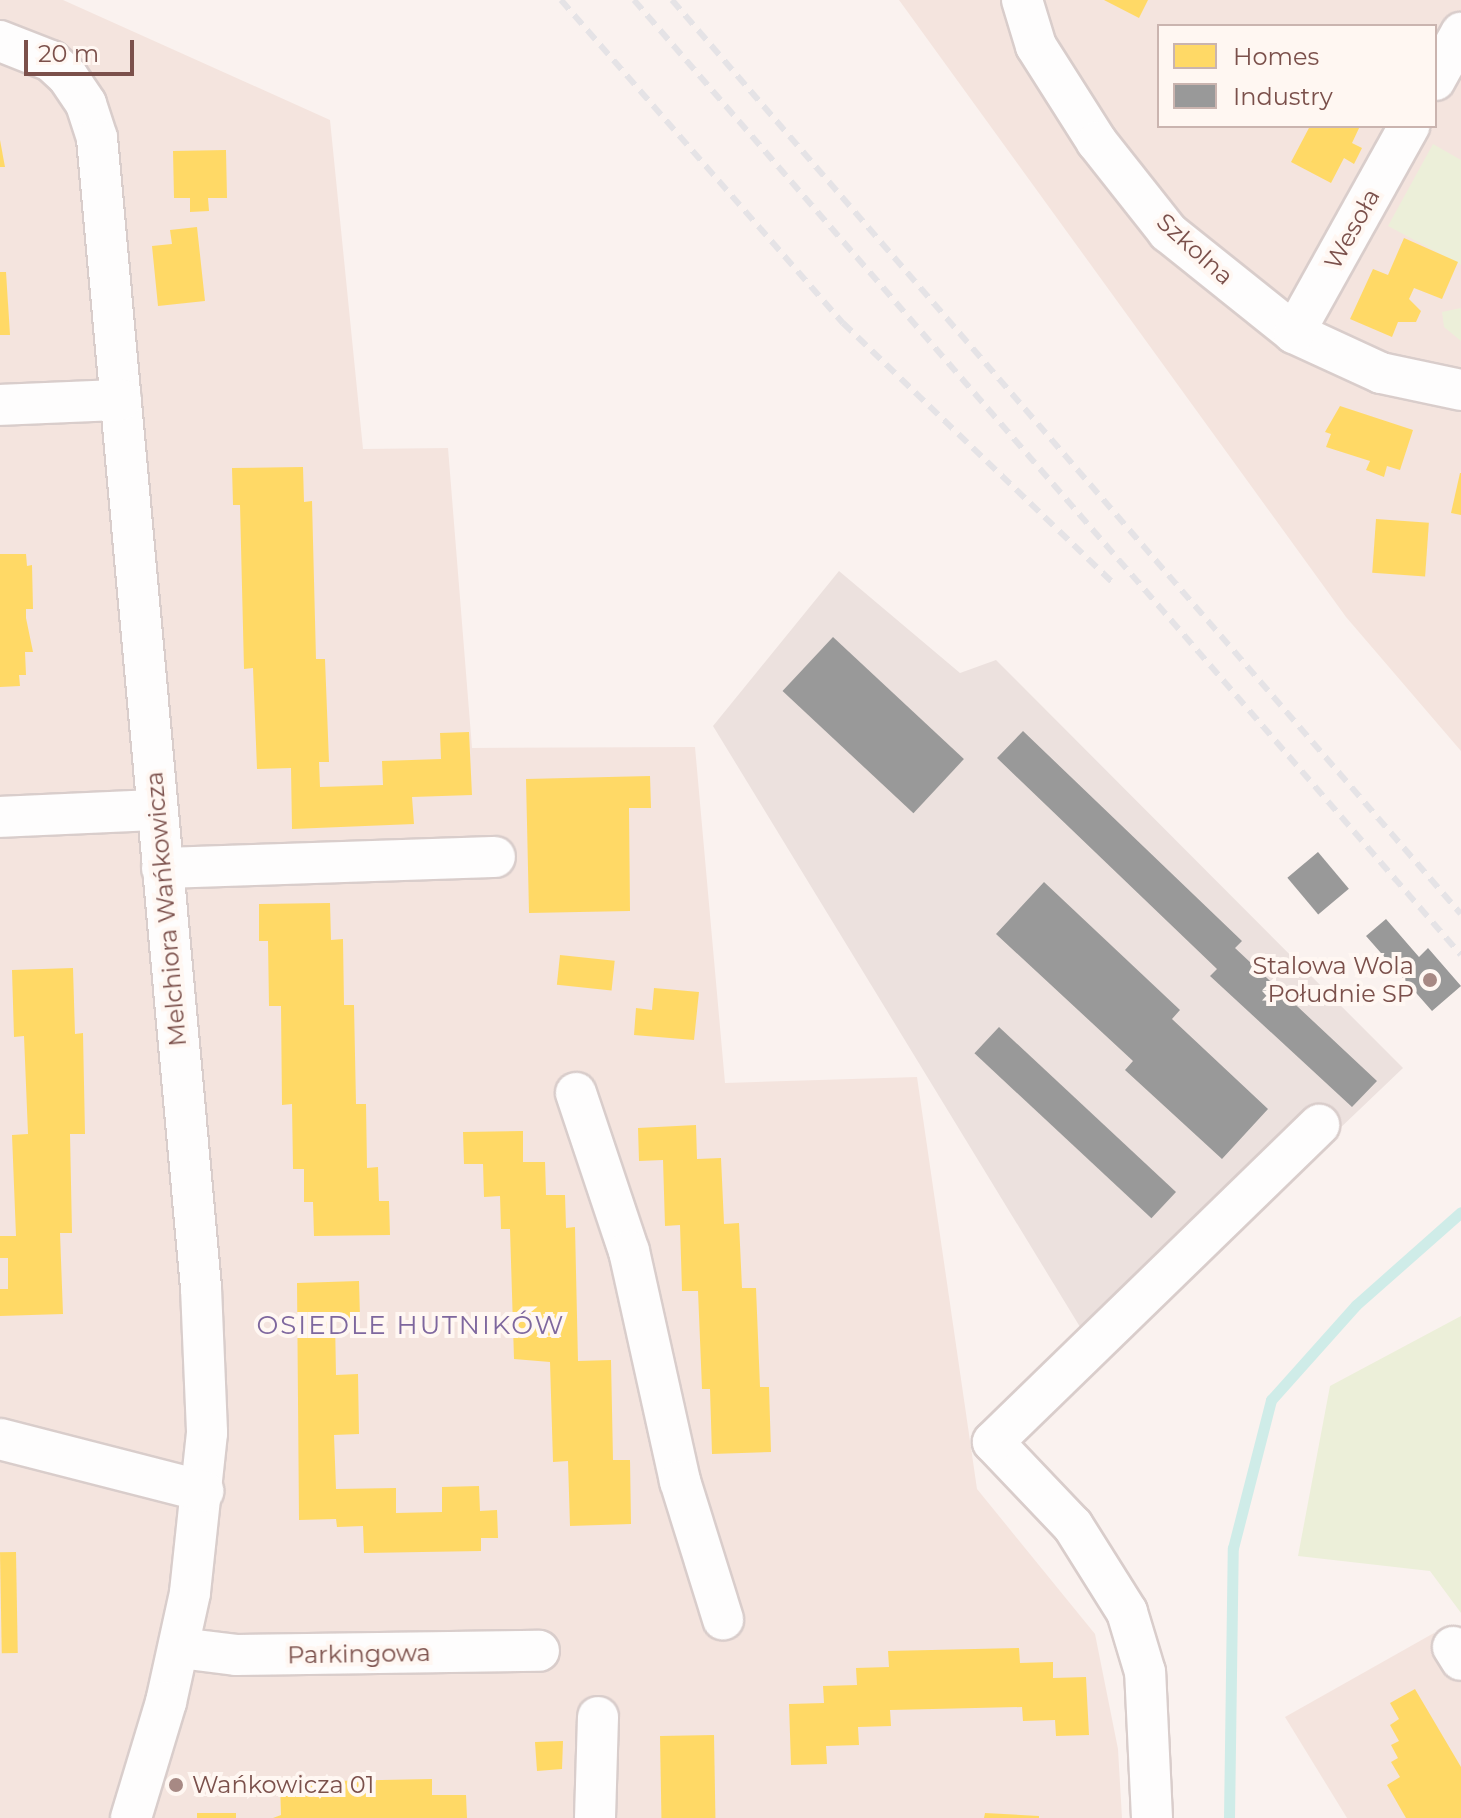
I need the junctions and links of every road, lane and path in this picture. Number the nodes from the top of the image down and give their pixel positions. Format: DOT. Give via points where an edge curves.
graph roads {
  1 [pos="1022,0"];
  2 [pos="1461,33"];
  3 [pos="0,41"];
  4 [pos="1437,76"];
  5 [pos="1408,128"];
  6 [pos="1294,333"];
  7 [pos="1461,390"];
  8 [pos="121,400"];
  9 [pos="0,405"];
  10 [pos="157,810"];
  11 [pos="0,817"];
  12 [pos="495,857"];
  13 [pos="162,868"];
  14 [pos="576,1093"];
  15 [pos="1319,1125"];
  16 [pos="0,1439"];
  17 [pos="203,1491"];
  18 [pos="723,1619"];
  19 [pos="180,1648"];
  20 [pos="539,1651"];
  21 [pos="598,1717"];
  22 [pos="131,1818"];
  23 [pos="595,1818"];
  24 [pos="1152,1818"];
  1 -- 6 [label="street, Szkolna" via="1036,46 1097,142 1168,232"];
  2 -- 4 [label="street"];
  3 -- 8 [label="street, Melchiora Wańkowicza" via="51,61 86,104 97,138"];
  5 -- 6 [label="street, Wesoła"];
  6 -- 7 [label="street, Szkolna" via="1381,373"];
  8 -- 9 [label="street"];
  8 -- 10 [label="street, Melchiora Wańkowicza"];
  10 -- 11 [label="street"];
  10 -- 13 [label="street, Melchiora Wańkowicza"];
  12 -- 13 [label="street"];
  13 -- 17 [label="street, Melchiora Wańkowicza" via="201,1288 207,1433"];
  14 -- 18 [label="street" via="629,1251 680,1481"];
  15 -- 24 [label="street" via="993,1442 1073,1526 1127,1612 1145,1672"];
  16 -- 17 [label="street"];
  17 -- 19 [label="street, Melchiora Wańkowicza"];
  19 -- 20 [label="street, Parkingowa" via="236,1655"];
  19 -- 22 [label="street, Melchiora Wańkowicza"];
  21 -- 23 [label="street"];
}
